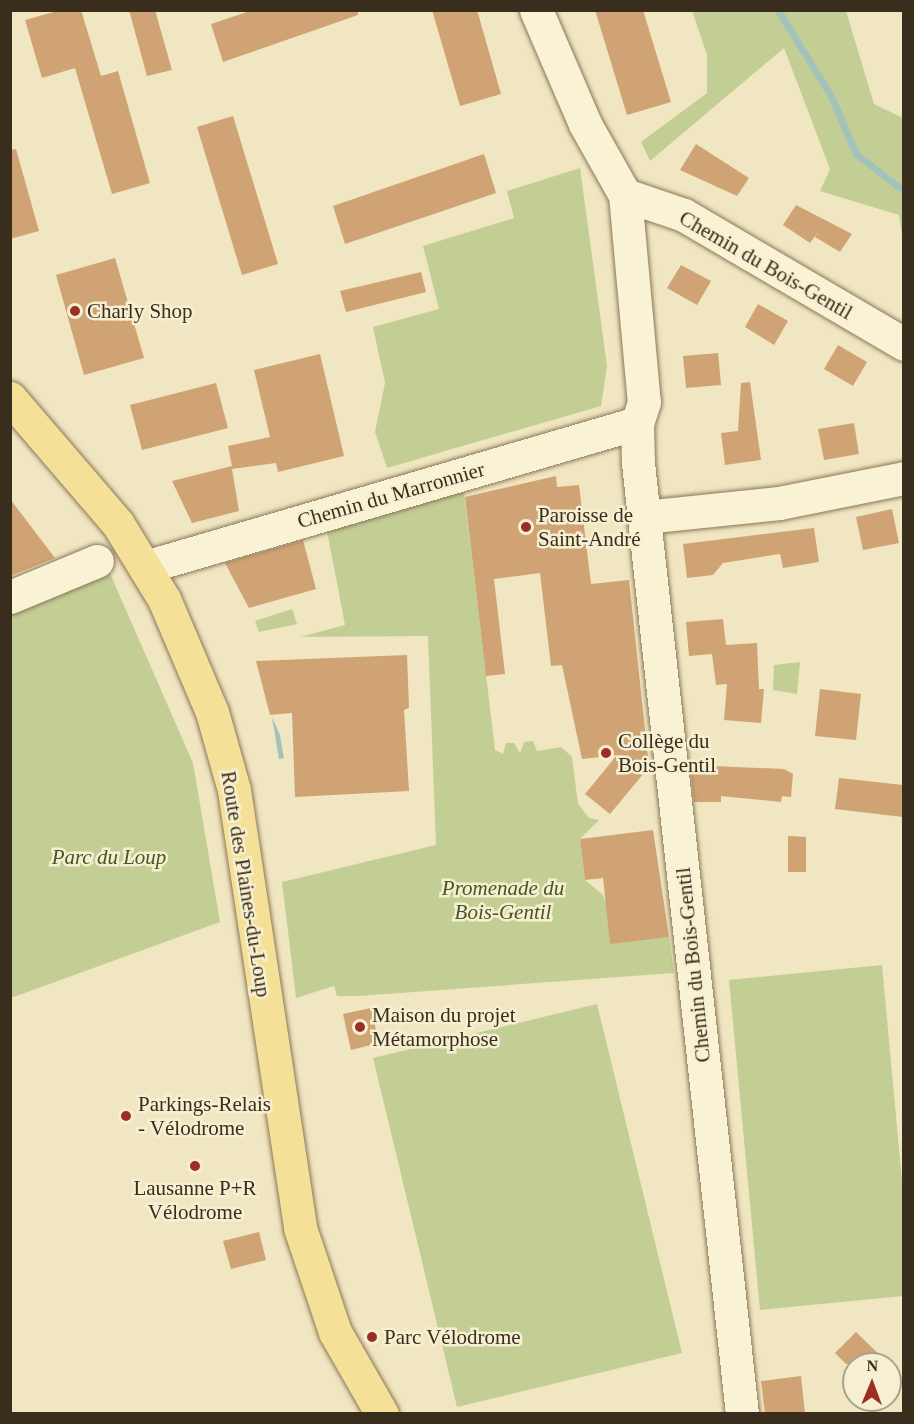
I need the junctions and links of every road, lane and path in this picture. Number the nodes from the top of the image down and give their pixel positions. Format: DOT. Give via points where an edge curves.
graph roads {
  1 [pos="536,10"];
  2 [pos="625,195"];
  3 [pos="903,344"];
  4 [pos="10,398"];
  5 [pos="637,423"];
  6 [pos="903,478"];
  7 [pos="644,517"];
  8 [pos="97,561"];
  9 [pos="145,567"];
  10 [pos="10,597"];
  11 [pos="382,1413"];
  12 [pos="742,1413"];
  1 -- 2 [label="street, Chemin du Bois-Gentil" via="585,124"];
  2 -- 3 [label="street, Chemin du Bois-Gentil" via="684,215"];
  2 -- 5 [label="street, Chemin du Bois-Gentil" via="644,402"];
  4 -- 9 [label="main road, Route des Plaines-du-Loup" via="83,477"];
  5 -- 7 [label="street, Chemin du Bois-Gentil"];
  5 -- 9 [label="street, Chemin du Marronnier"];
  6 -- 7 [label="street" via="779,503"];
  7 -- 12 [label="street, Chemin du Bois-Gentil"];
  8 -- 10 [label="street"];
  9 -- 11 [label="main road, Route des Plaines-du-Loup" via="197,671 234,790 300,1228 324,1305"];
}
